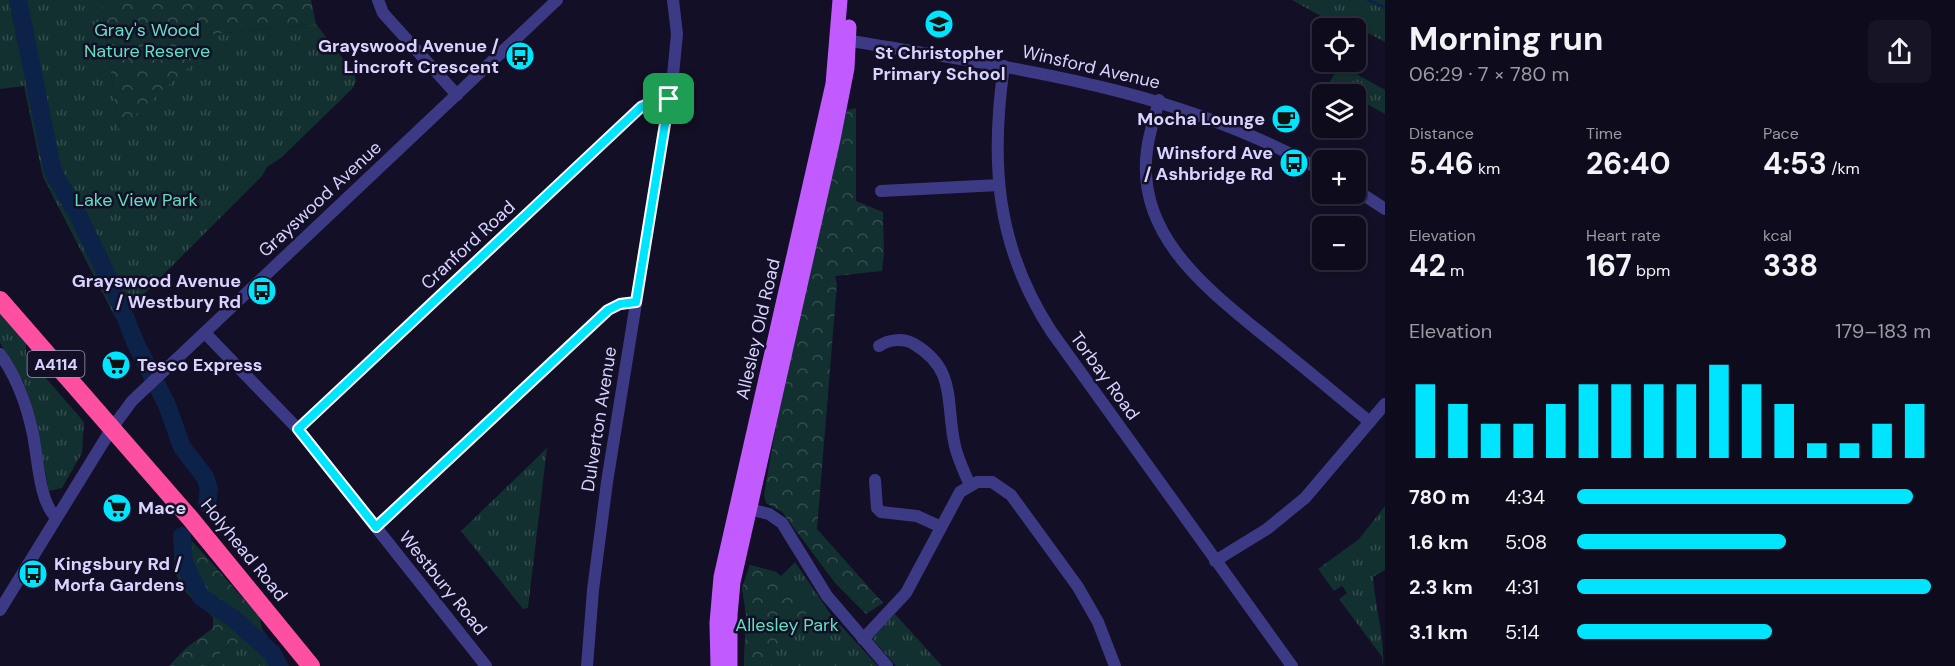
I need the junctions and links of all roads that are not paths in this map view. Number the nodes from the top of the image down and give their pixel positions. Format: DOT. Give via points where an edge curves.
graph roads {
  1 [pos="378,0"];
  2 [pos="557,0"];
  3 [pos="673,0"];
  4 [pos="840,0"];
  5 [pos="850,0"];
  6 [pos="844,40"];
  7 [pos="1004,66"];
  8 [pos="457,95"];
  9 [pos="669,99"];
  10 [pos="1159,100"];
  11 [pos="1312,165"];
  12 [pos="999,185"];
  13 [pos="881,191"];
  14 [pos="1366,197"];
  15 [pos="1385,209"];
  16 [pos="793,288"];
  17 [pos="0,300"];
  18 [pos="636,302"];
  19 [pos="205,333"];
  20 [pos="879,346"];
  21 [pos="0,354"];
  22 [pos="1385,404"];
  23 [pos="1370,422"];
  24 [pos="112,428"];
  25 [pos="298,429"];
  26 [pos="875,480"];
  27 [pos="970,484"];
  28 [pos="749,509"];
  29 [pos="56,517"];
  30 [pos="376,527"];
  31 [pos="941,527"];
  32 [pos="1215,561"];
  33 [pos="0,610"];
  34 [pos="863,639"];
  35 [pos="311,666"];
  36 [pos="486,666"];
  37 [pos="587,666"];
  38 [pos="718,666"];
  39 [pos="730,666"];
  40 [pos="886,666"];
  41 [pos="1115,666"];
  42 [pos="1292,666"];
  1 -- 8 [label="street" via="383,13"];
  2 -- 8 [label="street, Grayswood Avenue"];
  3 -- 9 [label="street, Dulverton Avenue" via="676,55"];
  4 -- 6 [label="main road, Allesley Old Road"];
  5 -- 6 [label="main road, Allesley Old Road"];
  6 -- 7 [label="street, Winsford Avenue"];
  6 -- 16 [label="main road, Allesley Old Road" via="840,105"];
  7 -- 10 [label="street, Winsford Avenue"];
  7 -- 12 [label="street, Torbay Road" via="996,136"];
  8 -- 19 [label="street, Grayswood Avenue"];
  9 -- 18 [label="street, Dulverton Avenue"];
  9 -- 25 [label="street, Cranford Road" via="641,107"];
  10 -- 11 [label="street, Winsford Avenue" via="1250,133"];
  10 -- 23 [label="street" via="1147,150 1147,171 1151,201 1167,242 1215,296"];
  12 -- 13 [label="street"];
  12 -- 32 [label="street, Torbay Road" via="1015,257 1040,316"];
  14 -- 15 [label="street"];
  16 -- 28 [label="main road, Allesley Old Road"];
  16 -- 38 [label="main road, Allesley Old Road" via="721,577"];
  17 -- 24 [label="highway, Holyhead Road / A4114"];
  18 -- 30 [label="street" via="608,310"];
  18 -- 37 [label="street, Dulverton Avenue" via="601,521"];
  19 -- 24 [label="street, Grayswood Avenue" via="132,401"];
  19 -- 25 [label="street, Westbury Road"];
  20 -- 27 [label="street" via="887,341 909,341 939,364 948,384 955,445"];
  21 -- 29 [label="street" via="26,407 45,502"];
  22 -- 23 [label="street"];
  23 -- 32 [label="street" via="1305,498 1267,529"];
  24 -- 29 [label="street, Grayswood Avenue"];
  24 -- 35 [label="highway, Holyhead Road / A4114"];
  25 -- 30 [label="street, Westbury Road"];
  26 -- 31 [label="street" via="877,508 881,512 917,516"];
  27 -- 31 [label="street" via="956,496"];
  27 -- 41 [label="street" via="992,482 1011,495 1089,605"];
  28 -- 34 [label="street" via="769,514 782,523 816,580"];
  28 -- 39 [label="main road, Allesley Old Road" via="733,582"];
  29 -- 33 [label="street, Grayswood Avenue"];
  30 -- 36 [label="street, Westbury Road"];
  31 -- 34 [label="street" via="906,592"];
  32 -- 42 [label="street, Torbay Road"];
  34 -- 40 [label="street"];
}
